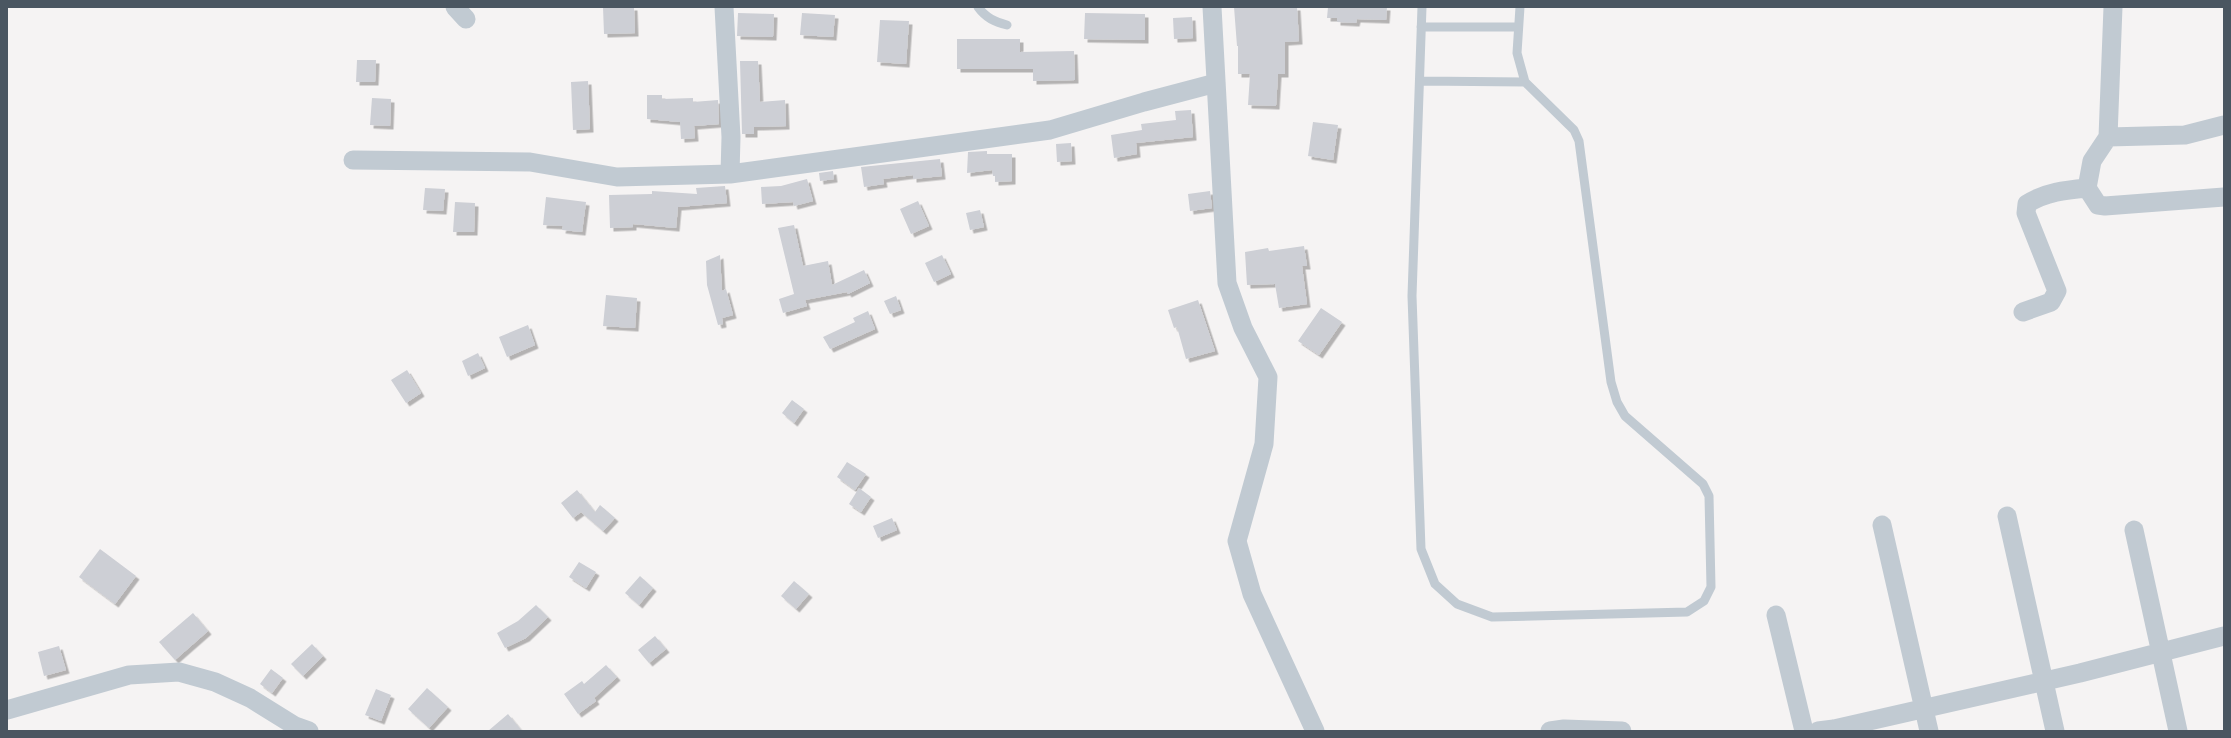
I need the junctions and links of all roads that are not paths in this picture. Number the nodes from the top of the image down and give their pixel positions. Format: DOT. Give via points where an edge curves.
graph roads {
  1 [pos="724,7"];
  2 [pos="978,7"];
  3 [pos="1212,7"];
  4 [pos="1422,7"];
  5 [pos="1520,7"];
  6 [pos="2112,7"];
  7 [pos="1007,24"];
  8 [pos="1421,27"];
  9 [pos="1518,27"];
  10 [pos="1420,81"];
  11 [pos="1525,82"];
  12 [pos="1216,83"];
  13 [pos="2224,125"];
  14 [pos="2108,137"];
  15 [pos="353,160"];
  16 [pos="730,174"];
  17 [pos="2087,188"];
  18 [pos="2224,197"];
  19 [pos="2023,312"];
  20 [pos="2008,516"];
  21 [pos="1882,525"];
  22 [pos="2134,530"];
  23 [pos="1776,615"];
  24 [pos="2224,636"];
  25 [pos="2161,652"];
  26 [pos="2044,681"];
  27 [pos="1924,708"];
  28 [pos="7,710"];
  29 [pos="309,731"];
  30 [pos="1315,731"];
  31 [pos="1550,731"];
  32 [pos="1622,731"];
  33 [pos="1804,731"];
  34 [pos="1818,731"];
  35 [pos="1929,731"];
  36 [pos="2056,731"];
  37 [pos="2178,731"];
  1 -- 16 [label="street" via="731,137"];
  2 -- 7 [label="lane" via="995,22"];
  3 -- 12 [label="street"];
  4 -- 8 [label="lane"];
  5 -- 9 [label="lane"];
  6 -- 14 [label="street"];
  8 -- 9 [label="lane"];
  8 -- 10 [label="lane"];
  9 -- 11 [label="lane" via="1518,53"];
  10 -- 11 [label="lane"];
  10 -- 11 [label="lane" via="1412,296 1421,549 1435,584 1457,604 1492,617 1687,612 1704,601 1711,587 1709,496 1703,484 1625,416 1617,402 1611,382 1578,141 1574,130"];
  12 -- 16 [label="street" via="1050,130"];
  12 -- 30 [label="street" via="1227,283 1244,328 1268,377 1264,444 1237,541 1252,594"];
  13 -- 14 [label="street" via="2185,135"];
  14 -- 17 [label="street" via="2092,160"];
  15 -- 16 [label="street" via="530,162 617,177"];
  17 -- 18 [label="street" via="2098,204 2105,206"];
  17 -- 19 [label="street" via="2062,190 2027,204 2028,219 2057,291 2051,302"];
  20 -- 26 [label="street"];
  21 -- 27 [label="street"];
  22 -- 25 [label="street"];
  23 -- 33 [label="street"];
  24 -- 25 [label="street"];
  25 -- 26 [label="street"];
  25 -- 37 [label="street"];
  26 -- 27 [label="street"];
  26 -- 36 [label="street"];
  27 -- 34 [label="street"];
  27 -- 35 [label="street"];
  28 -- 29 [label="street" via="129,675 179,672 229,688 295,726"];
  31 -- 32 [label="street"];
}
